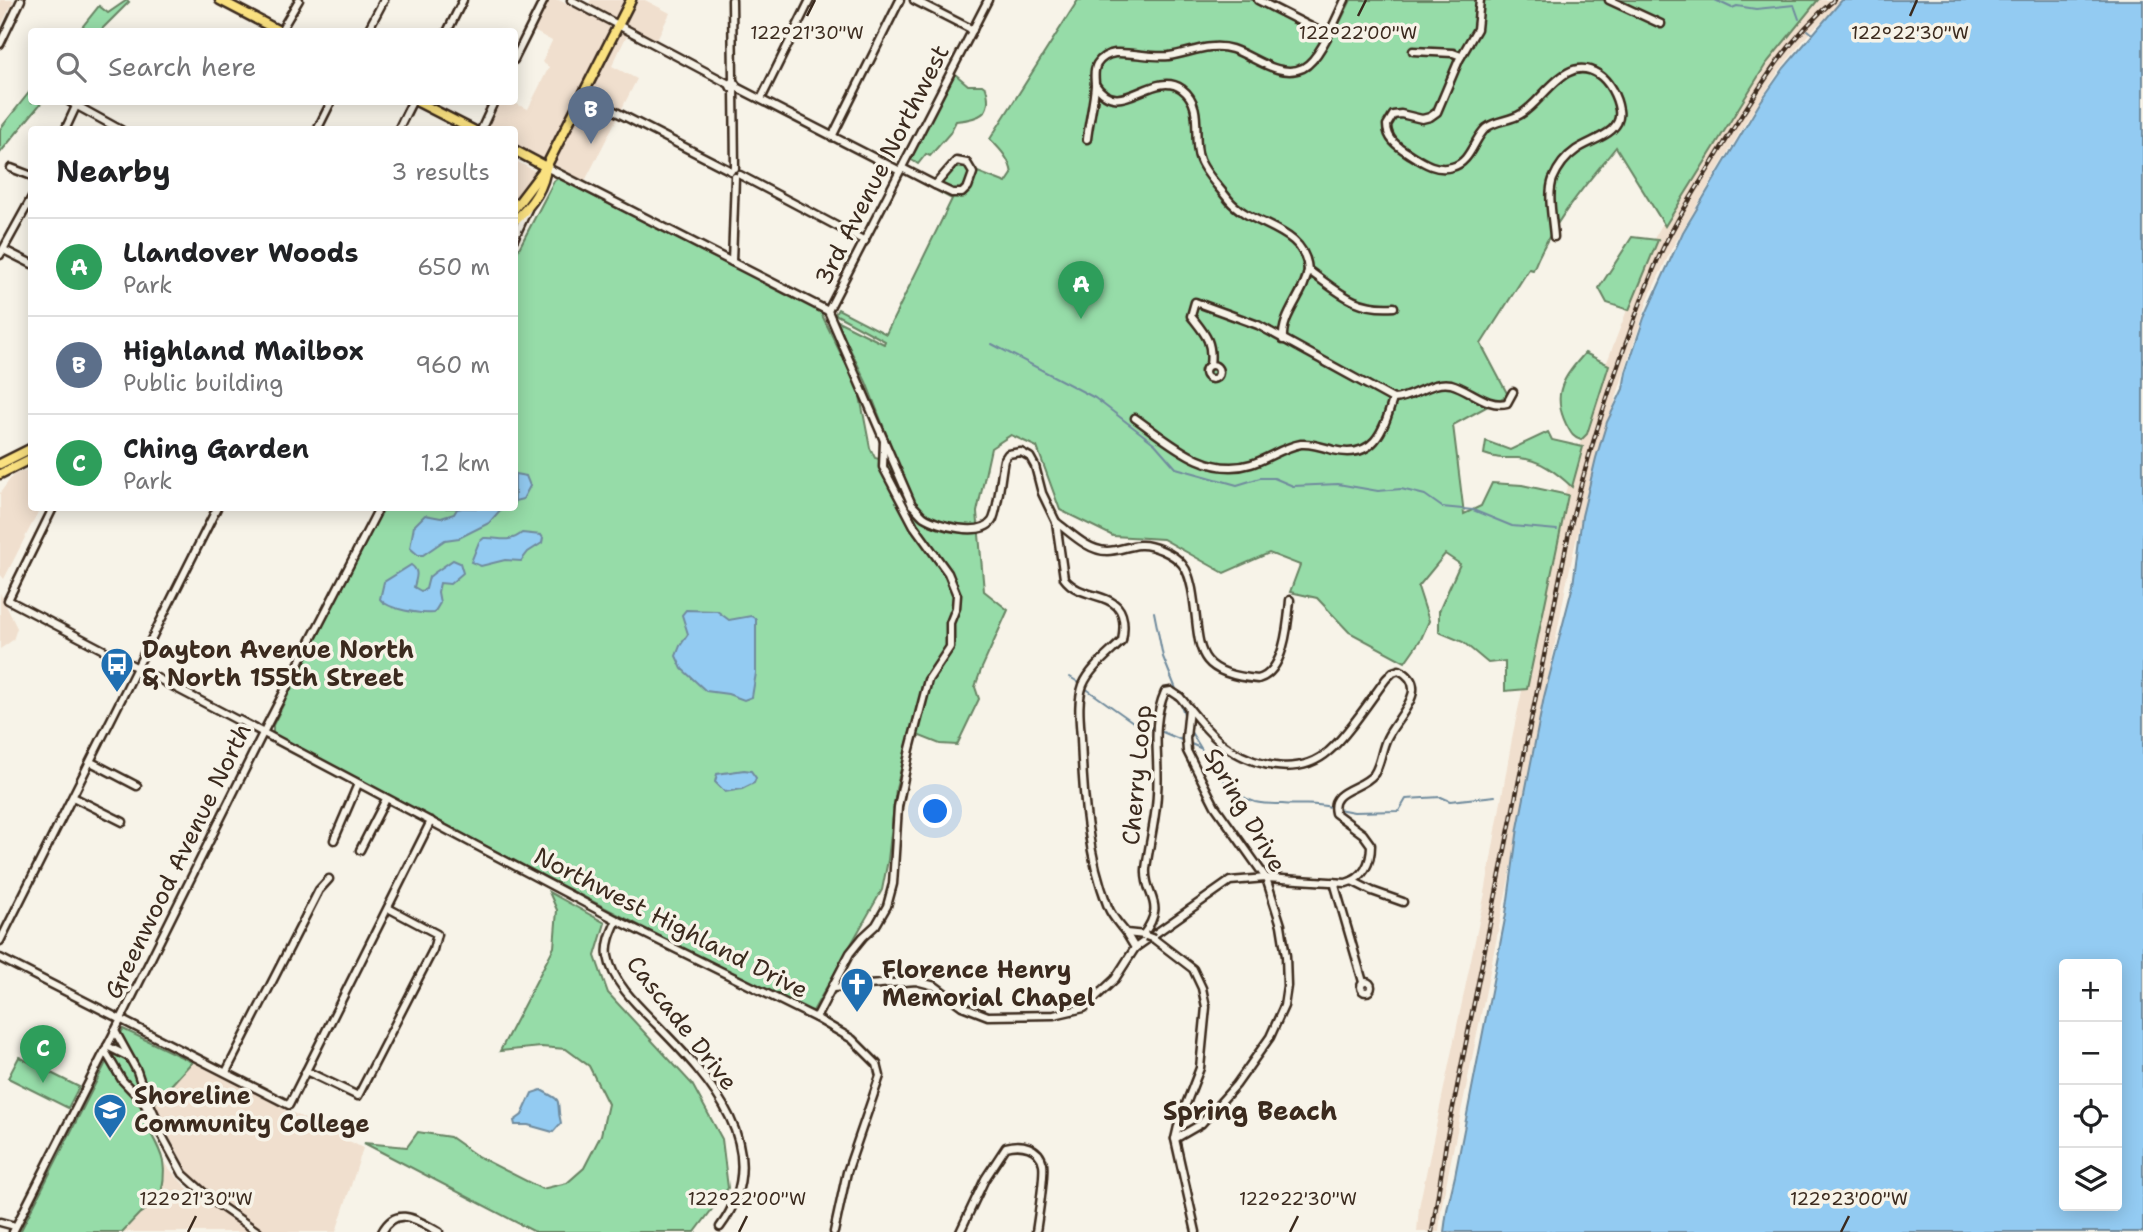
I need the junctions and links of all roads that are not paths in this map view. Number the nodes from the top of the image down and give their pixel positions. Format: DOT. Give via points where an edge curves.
graph roads {
  1 [pos="22,0"];
  2 [pos="219,0"];
  3 [pos="299,0"];
  4 [pos="384,0"];
  5 [pos="463,0"];
  6 [pos="544,0"];
  7 [pos="571,0"];
  8 [pos="631,0"];
  9 [pos="732,0"];
  10 [pos="810,0"];
  11 [pos="900,0"];
  12 [pos="914,0"];
  13 [pos="988,0"];
  14 [pos="1258,0"];
  15 [pos="1345,0"];
  16 [pos="1480,0"];
  17 [pos="1609,0"];
  18 [pos="1661,23"];
  19 [pos="619,24"];
  20 [pos="275,28"];
  21 [pos="283,28"];
  22 [pos="369,28"];
  23 [pos="449,28"];
  24 [pos="973,30"];
  25 [pos="1327,35"];
  26 [pos="0,44"];
  27 [pos="1413,51"];
  28 [pos="518,52"];
  29 [pos="1461,56"];
  30 [pos="1095,84"];
  31 [pos="733,85"];
  32 [pos="583,95"];
  33 [pos="761,99"];
  34 [pos="77,105"];
  35 [pos="79,105"];
  36 [pos="330,105"];
  37 [pos="410,105"];
  38 [pos="424,105"];
  39 [pos="493,105"];
  40 [pos="67,126"];
  41 [pos="114,126"];
  42 [pos="319,126"];
  43 [pos="400,126"];
  44 [pos="465,126"];
  45 [pos="483,126"];
  46 [pos="831,137"];
  47 [pos="1087,138"];
  48 [pos="518,152"];
  49 [pos="546,167"];
  50 [pos="11,169"];
  51 [pos="901,169"];
  52 [pos="735,173"];
  53 [pos="28,175"];
  54 [pos="935,184"];
  55 [pos="28,204"];
  56 [pos="518,204"];
  57 [pos="529,205"];
  58 [pos="518,217"];
  59 [pos="518,230"];
  60 [pos="1554,237"];
  61 [pos="865,241"];
  62 [pos="2,252"];
  63 [pos="28,262"];
  64 [pos="732,262"];
  65 [pos="1308,270"];
  66 [pos="1394,307"];
  67 [pos="828,311"];
  68 [pos="1283,340"];
  69 [pos="1210,365"];
  70 [pos="1513,392"];
  71 [pos="1393,399"];
  72 [pos="1135,418"];
  73 [pos="884,438"];
  74 [pos="28,450"];
  75 [pos="28,460"];
  76 [pos="0,464"];
  77 [pos="0,474"];
  78 [pos="52,511"];
  79 [pos="215,511"];
  80 [pos="377,511"];
  81 [pos="1056,522"];
  82 [pos="1290,600"];
  83 [pos="137,667"];
  84 [pos="1189,708"];
  85 [pos="263,733"];
  86 [pos="91,762"];
  87 [pos="358,784"];
  88 [pos="138,786"];
  89 [pos="73,797"];
  90 [pos="386,799"];
  91 [pos="431,821"];
  92 [pos="122,822"];
  93 [pos="334,840"];
  94 [pos="360,849"];
  95 [pos="1266,877"];
  96 [pos="329,879"];
  97 [pos="1352,881"];
  98 [pos="1334,882"];
  99 [pos="1403,902"];
  100 [pos="388,908"];
  101 [pos="617,920"];
  102 [pos="1126,933"];
  103 [pos="1145,935"];
  104 [pos="0,941"];
  105 [pos="1135,947"];
  106 [pos="0,958"];
  107 [pos="1363,982"];
  108 [pos="833,988"];
  109 [pos="816,1018"];
  110 [pos="121,1019"];
  111 [pos="115,1031"];
  112 [pos="106,1049"];
  113 [pos="129,1057"];
  114 [pos="306,1071"];
  115 [pos="226,1072"];
  116 [pos="1175,1139"];
  117 [pos="171,1156"];
  118 [pos="0,1222"];
  119 [pos="720,1227"];
  120 [pos="14,1229"];
  121 [pos="384,1229"];
  122 [pos="258,1232"];
  123 [pos="439,1232"];
  124 [pos="834,1232"];
  125 [pos="960,1232"];
  126 [pos="1036,1232"];
  127 [pos="1196,1232"];
  1 -- 26 [label="street"];
  2 -- 20 [label="main road"];
  3 -- 21 [label="street"];
  4 -- 22 [label="street"];
  5 -- 23 [label="street"];
  6 -- 28 [label="street"];
  7 -- 19 [label="street"];
  8 -- 19 [label="main road"];
  9 -- 31 [label="street"];
  10 -- 33 [label="street"];
  11 -- 46 [label="street"];
  12 -- 24 [label="street"];
  13 -- 24 [label="street, 3rd Avenue Northwest"];
  14 -- 25 [label="street"];
  15 -- 25 [label="street"];
  16 -- 29 [label="street" via="1476,29"];
  17 -- 18 [label="street"];
  19 -- 31 [label="street"];
  19 -- 32 [label="main road"];
  24 -- 51 [label="street, 3rd Avenue Northwest"];
  25 -- 30 [label="street" via="1310,63 1295,71 1278,69 1234,49 1211,46 1162,56 1108,55 1096,66"];
  27 -- 29 [label="street"];
  29 -- 60 [label="street" via="1437,112 1422,119 1397,114 1387,125 1395,144 1437,168 1461,163 1487,128 1522,113 1567,72 1590,70 1610,87 1619,111 1616,126 1570,154 1554,178"];
  30 -- 47 [label="street"];
  30 -- 65 [label="street" via="1118,99 1161,84 1185,92 1194,106 1202,164 1235,206 1296,242"];
  31 -- 33 [label="street"];
  31 -- 52 [label="street"];
  32 -- 49 [label="main road"];
  32 -- 52 [label="street"];
  33 -- 46 [label="street"];
  34 -- 40 [label="street"];
  35 -- 41 [label="street"];
  36 -- 42 [label="street"];
  37 -- 43 [label="street"];
  38 -- 44 [label="main road"];
  39 -- 45 [label="street"];
  46 -- 51 [label="street"];
  48 -- 49 [label="main road"];
  49 -- 56 [label="main road"];
  49 -- 57 [label="main road"];
  49 -- 64 [label="street"];
  50 -- 53 [label="street"];
  51 -- 54 [label="street"];
  51 -- 61 [label="street, 3rd Avenue Northwest"];
  52 -- 61 [label="street"];
  52 -- 64 [label="street"];
  54 -- 54 [label="street" via="962,193 972,170 967,163 956,161"];
  55 -- 62 [label="street"];
  57 -- 58 [label="main road"];
  57 -- 59 [label="street"];
  61 -- 67 [label="street, 3rd Avenue Northwest"];
  62 -- 63 [label="street"];
  64 -- 67 [label="street"];
  65 -- 66 [label="street" via="1354,302"];
  65 -- 68 [label="street"];
  67 -- 73 [label="street"];
  68 -- 69 [label="street" via="1242,317 1195,302 1191,316 1211,346"];
  68 -- 71 [label="street"];
  70 -- 71 [label="street" via="1507,403 1498,405 1450,384"];
  71 -- 72 [label="street" via="1382,432 1365,449 1349,453 1301,444 1234,468 1193,458"];
  73 -- 81 [label="street" via="912,505 924,516 972,530 983,528 994,518 1004,460 1008,454 1021,452 1035,466"];
  73 -- 108 [label="street" via="883,467 914,526 948,573 957,595 956,608 950,623 950,647 928,680 910,749 887,906 850,953"];
  74 -- 76 [label="main road"];
  75 -- 77 [label="main road"];
  78 -- 83 [label="street, Northwest Highland Drive" via="8,600"];
  79 -- 83 [label="street"];
  80 -- 85 [label="street, Greenwood Avenue North"];
  81 -- 82 [label="street" via="1098,549 1142,544 1177,559 1189,577 1205,661 1226,673 1258,679 1269,672 1283,645"];
  81 -- 102 [label="street" via="1068,584 1103,597 1124,617 1122,641 1093,670 1083,685 1079,704 1083,792 1095,863 1107,906"];
  83 -- 85 [label="street, Northwest Highland Drive"];
  83 -- 86 [label="street"];
  84 -- 95 [label="street, Spring Drive" via="1186,738 1198,775"];
  84 -- 97 [label="street, Cherry Loop" via="1227,747 1268,765 1293,767 1316,762 1332,749 1386,678 1399,670 1407,674 1413,698 1385,741 1378,767 1365,782 1342,793 1333,807 1371,845 1368,864"];
  84 -- 103 [label="street, Cherry Loop" via="1168,691 1157,716 1156,809 1146,871 1155,909"];
  85 -- 87 [label="street, Northwest Highland Drive"];
  85 -- 110 [label="street, Greenwood Avenue North"];
  86 -- 88 [label="street"];
  86 -- 89 [label="street"];
  87 -- 90 [label="street, Northwest Highland Drive"];
  87 -- 93 [label="street"];
  89 -- 92 [label="street"];
  89 -- 104 [label="street"];
  90 -- 91 [label="street, Northwest Highland Drive"];
  90 -- 94 [label="street"];
  91 -- 100 [label="street"];
  91 -- 101 [label="street, Northwest Highland Drive"];
  95 -- 98 [label="street"];
  95 -- 105 [label="street" via="1230,881"];
  95 -- 116 [label="street, Spring Drive" via="1286,956 1284,1006 1270,1037 1236,1085 1201,1124"];
  96 -- 115 [label="street" via="319,890"];
  97 -- 98 [label="street"];
  97 -- 99 [label="street"];
  98 -- 107 [label="street"];
  100 -- 114 [label="street"];
  100 -- 114 [label="street" via="437,934 433,950 358,1096"];
  101 -- 109 [label="street, Northwest Highland Drive"];
  101 -- 119 [label="street, Cascade Drive" via="608,946 614,974 711,1085 729,1115 743,1168 741,1187"];
  102 -- 103 [label="street"];
  102 -- 105 [label="street"];
  103 -- 116 [label="street, bridge" via="1193,969 1206,1007 1200,1068"];
  105 -- 108 [label="street" via="1115,979 1084,1008 1054,1016 988,1016 962,1006 935,986 916,981"];
  106 -- 110 [label="street"];
  108 -- 109 [label="street"];
  109 -- 124 [label="street, Northwest Highland Drive" via="852,1039 877,1064 880,1076 847,1172"];
  110 -- 111 [label="street, Greenwood Avenue North"];
  110 -- 115 [label="street"];
  111 -- 112 [label="street, Greenwood Avenue North"];
  111 -- 113 [label="street"];
  112 -- 113 [label="street"];
  112 -- 117 [label="street" via="122,1080 144,1103"];
  112 -- 120 [label="street, Greenwood Avenue North"];
  113 -- 117 [label="street"];
  114 -- 115 [label="street" via="289,1105"];
  116 -- 127 [label="street"];
  117 -- 122 [label="street" via="191,1184"];
  118 -- 120 [label="street"];
  121 -- 123 [label="street" via="399,1216"];
  125 -- 126 [label="street" via="985,1179 1006,1147 1016,1144 1028,1146 1043,1164"];
}
